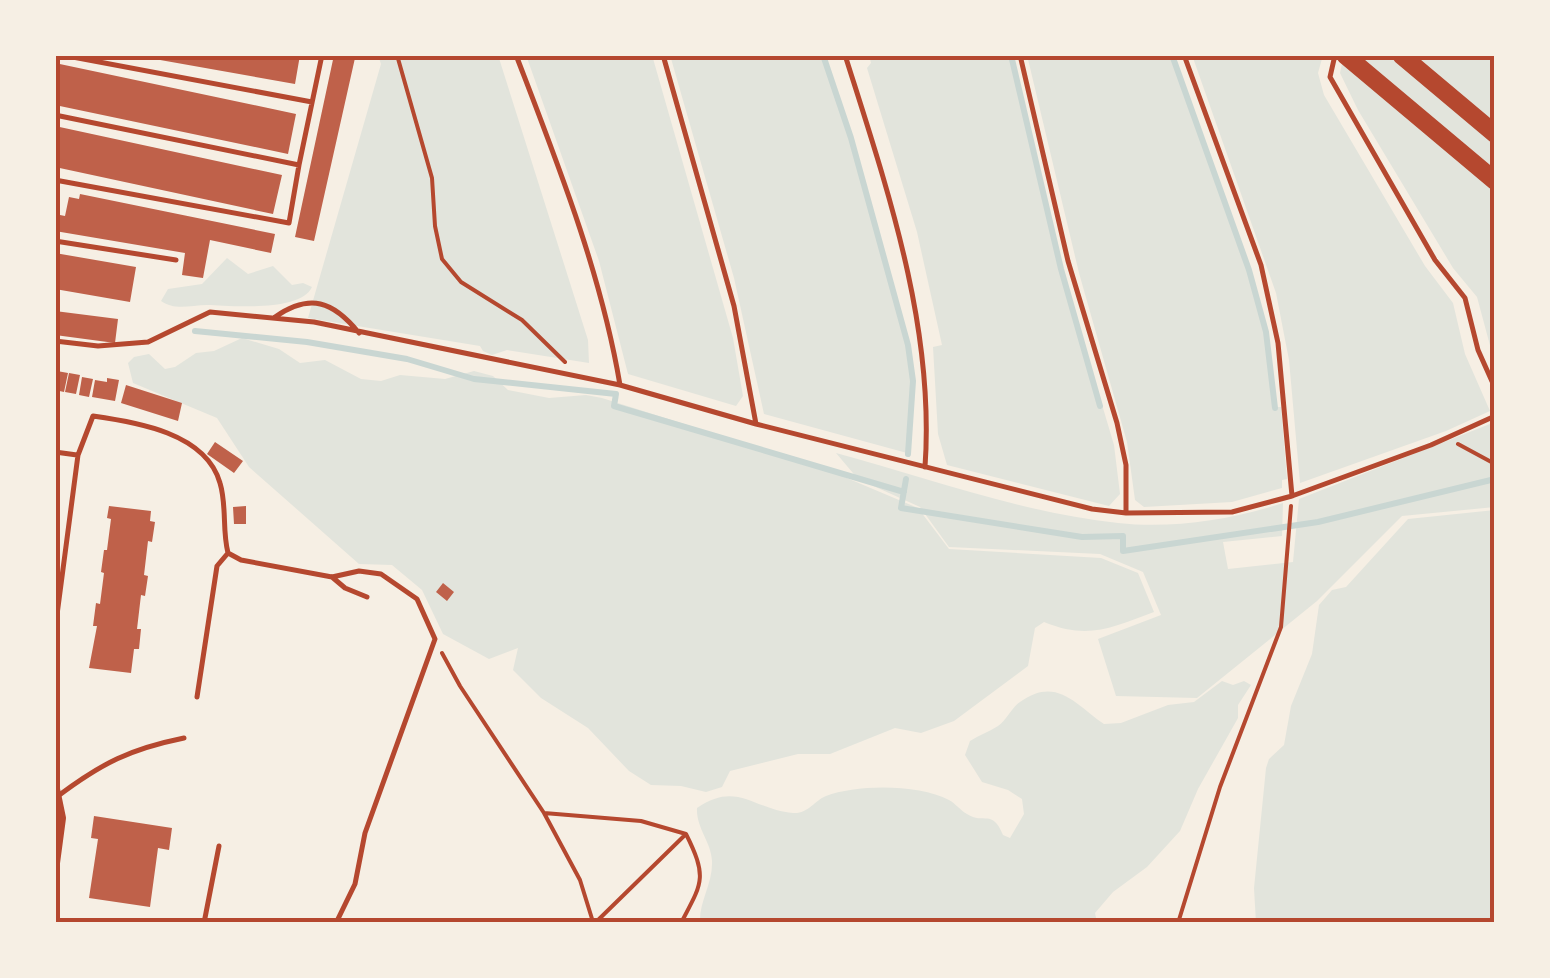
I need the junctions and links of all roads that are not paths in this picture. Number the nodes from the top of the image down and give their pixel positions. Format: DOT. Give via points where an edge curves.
graph roads {
  1 [pos="62,55"];
  2 [pos="322,55"];
  3 [pos="516,55"];
  4 [pos="662,55"];
  5 [pos="845,55"];
  6 [pos="1020,55"];
  7 [pos="1184,55"];
  8 [pos="1335,55"];
  9 [pos="1345,55"];
  10 [pos="1401,55"];
  11 [pos="312,102"];
  12 [pos="55,115"];
  13 [pos="1495,134"];
  14 [pos="299,165"];
  15 [pos="55,180"];
  16 [pos="1495,181"];
  17 [pos="55,241"];
  18 [pos="176,260"];
  19 [pos="273,319"];
  20 [pos="359,333"];
  21 [pos="55,341"];
  22 [pos="620,385"];
  23 [pos="1495,388"];
  24 [pos="1495,416"];
  25 [pos="756,424"];
  26 [pos="55,452"];
  27 [pos="78,455"];
  28 [pos="925,467"];
  29 [pos="1292,496"];
  30 [pos="1126,512"];
  31 [pos="228,553"];
  32 [pos="332,578"];
  33 [pos="367,597"];
  34 [pos="55,630"];
  35 [pos="197,697"];
  36 [pos="184,738"];
  37 [pos="56,792"];
  38 [pos="220,846"];
  39 [pos="55,863"];
  40 [pos="204,923"];
  41 [pos="336,923"];
  1 -- 11 [label="lane"];
  2 -- 11 [label="lane"];
  3 -- 22 [label="lane" via="561,174 612,336"];
  4 -- 25 [label="lane" via="734,306"];
  5 -- 28 [label="lane" via="923,348"];
  6 -- 30 [label="lane" via="1068,261 1117,423"];
  7 -- 29 [label="lane" via="1260,265 1278,343"];
  8 -- 23 [label="lane" via="1330,77 1464,298"];
  9 -- 16 [label="highway"];
  10 -- 13 [label="highway"];
  11 -- 14 [label="lane"];
  12 -- 14 [label="lane"];
  14 -- 15 [label="lane" via="289,223"];
  17 -- 18 [label="lane"];
  19 -- 20 [label="lane"];
  19 -- 20 [label="lane" via="292,306 316,302 338,310"];
  19 -- 21 [label="lane" via="210,312 148,342"];
  20 -- 22 [label="lane"];
  22 -- 25 [label="lane"];
  24 -- 29 [label="lane"];
  25 -- 28 [label="lane"];
  26 -- 27 [label="lane"];
  27 -- 31 [label="lane" via="94,416 147,424 184,441 219,478"];
  27 -- 34 [label="lane"];
  28 -- 30 [label="lane"];
  29 -- 30 [label="lane" via="1232,512"];
  31 -- 32 [label="lane"];
  31 -- 35 [label="lane" via="217,566"];
  32 -- 33 [label="lane"];
  32 -- 41 [label="lane" via="359,571 400,584 416,599 435,639 365,833 355,884"];
  36 -- 37 [label="lane" via="144,746"];
  37 -- 39 [label="street" via="61,818"];
  38 -- 40 [label="lane"];
}
